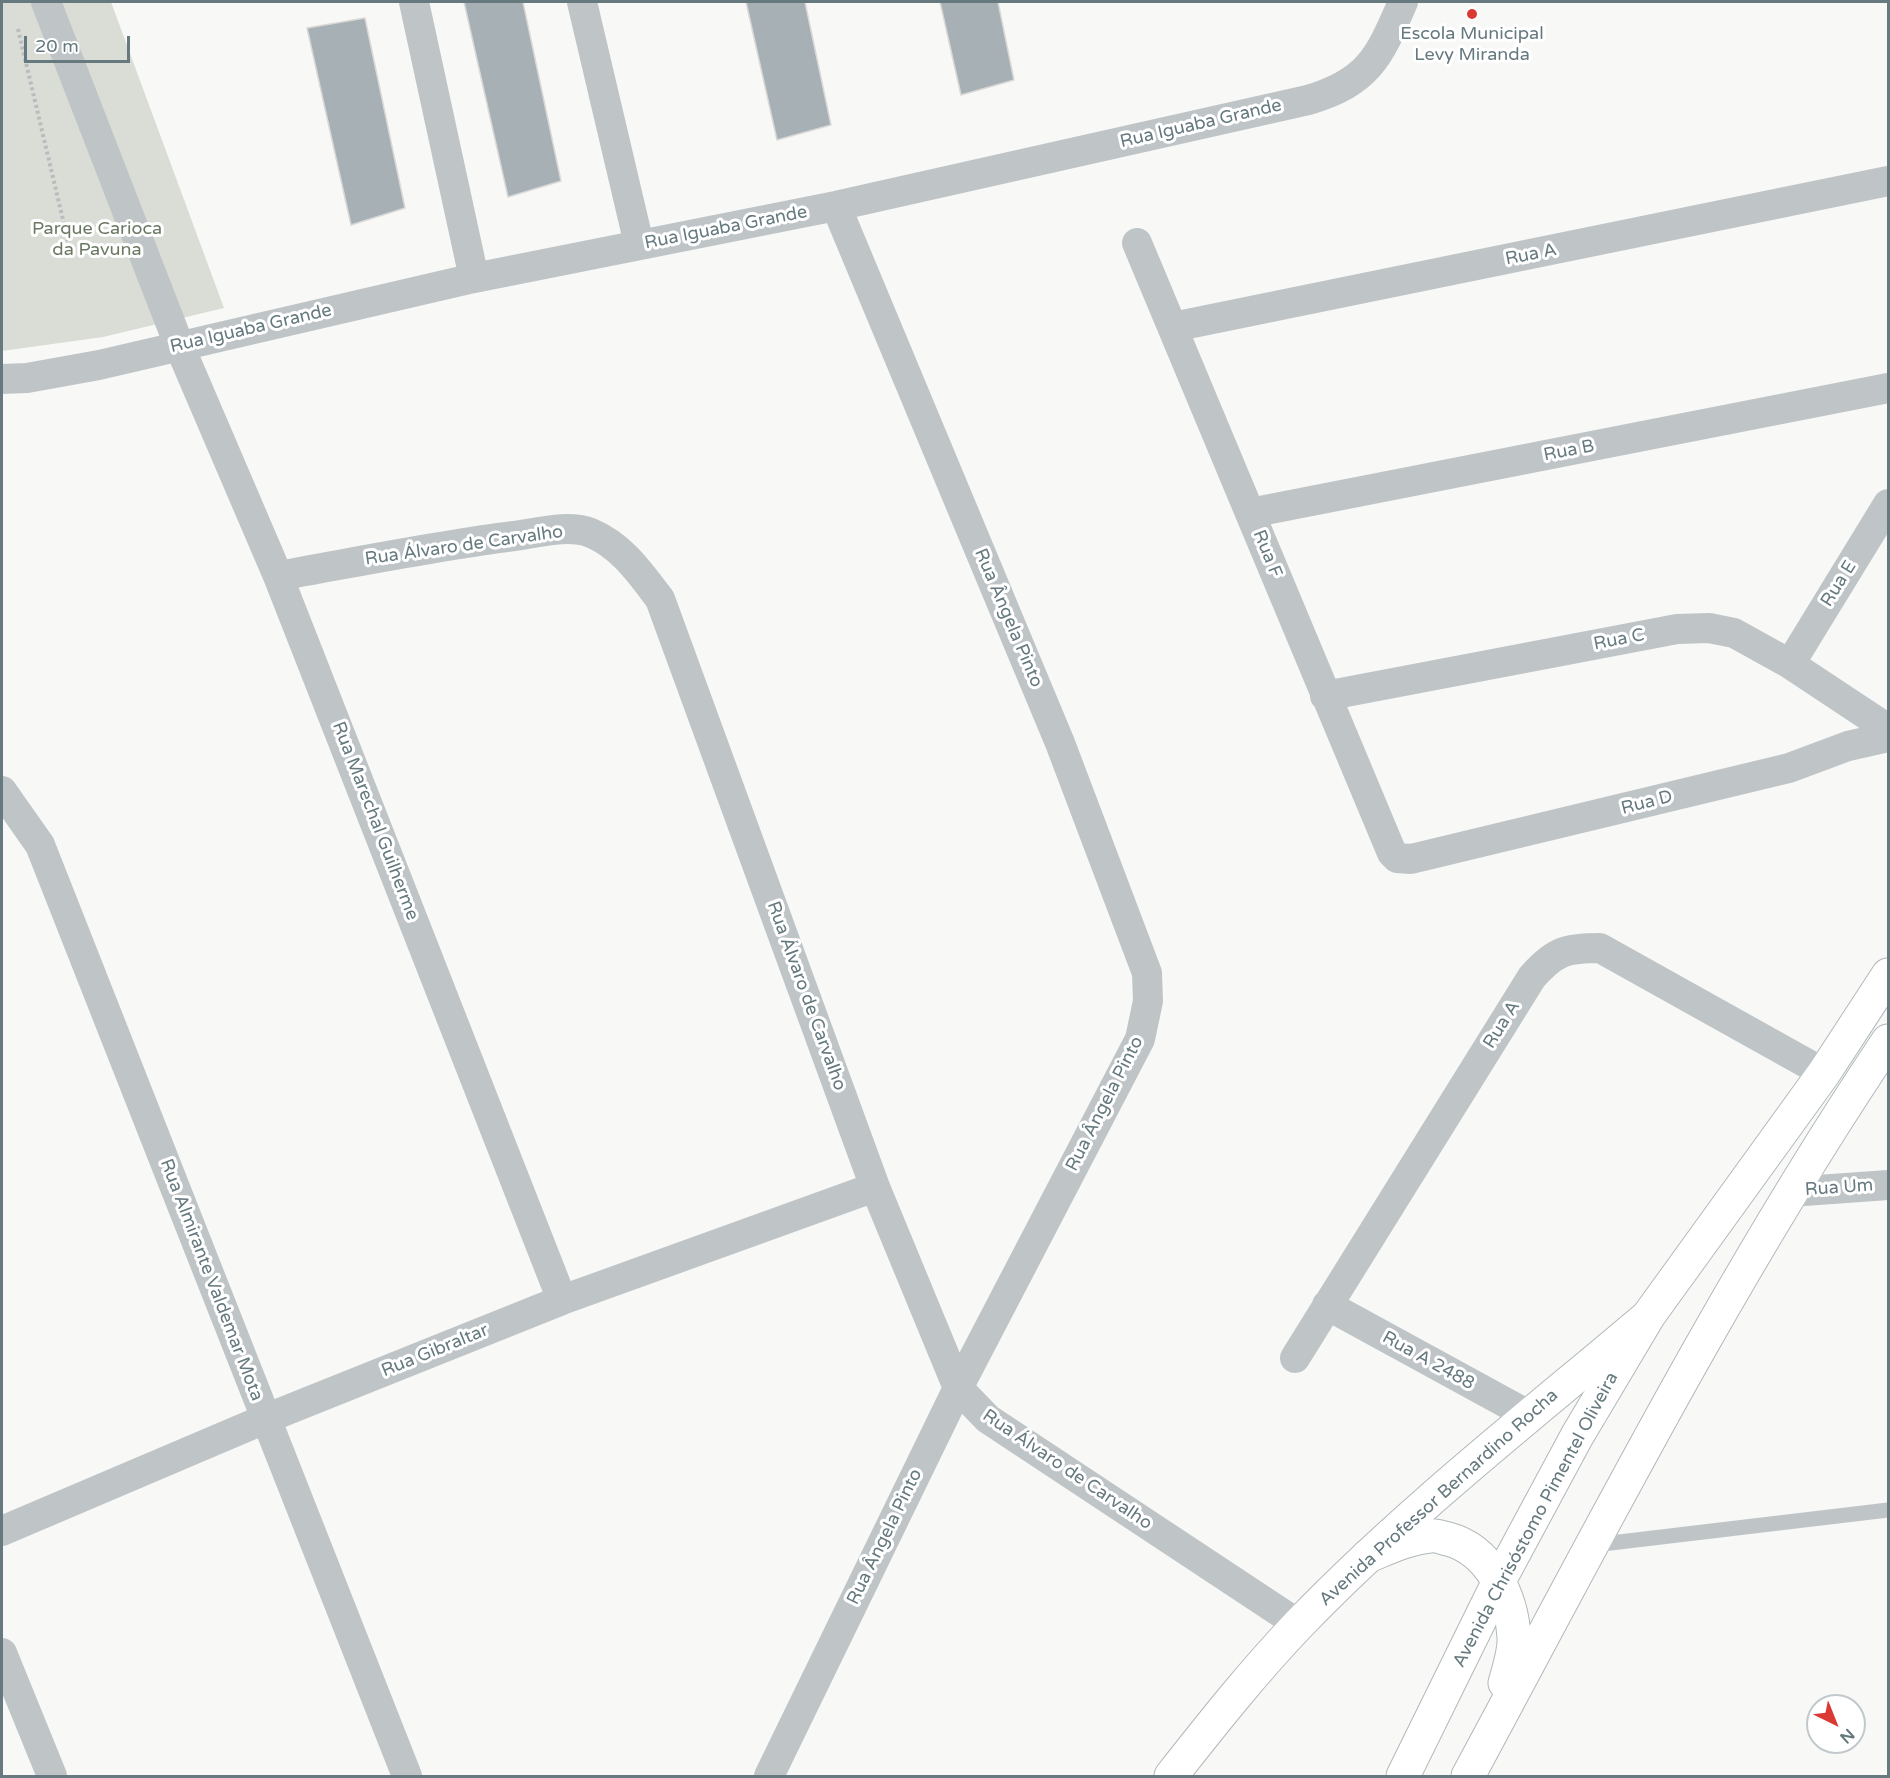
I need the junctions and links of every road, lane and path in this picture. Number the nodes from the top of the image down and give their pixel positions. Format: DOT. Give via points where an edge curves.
graph roads {
  1 [pos="46,2"];
  2 [pos="414,2"];
  3 [pos="582,2"];
  4 [pos="1403,2"];
  5 [pos="17,23"];
  6 [pos="1888,181"];
  7 [pos="836,206"];
  8 [pos="68,241"];
  9 [pos="1137,243"];
  10 [pos="639,244"];
  11 [pos="474,278"];
  12 [pos="1173,327"];
  13 [pos="179,345"];
  14 [pos="2,379"];
  15 [pos="1888,388"];
  16 [pos="1888,504"];
  17 [pos="1250,513"];
  18 [pos="278,576"];
  19 [pos="1790,664"];
  20 [pos="1325,696"];
  21 [pos="1888,729"];
  22 [pos="1888,737"];
  23 [pos="2,791"];
  24 [pos="1403,859"];
  25 [pos="1888,975"];
  26 [pos="1888,1041"];
  27 [pos="1824,1073"];
  28 [pos="1888,1185"];
  29 [pos="875,1187"];
  30 [pos="1790,1192"];
  31 [pos="562,1300"];
  32 [pos="1328,1305"];
  33 [pos="1649,1315"];
  34 [pos="1295,1358"];
  35 [pos="958,1388"];
  36 [pos="1530,1416"];
  37 [pos="265,1419"];
  38 [pos="1888,1510"];
  39 [pos="2,1531"];
  40 [pos="1590,1546"];
  41 [pos="1368,1556"];
  42 [pos="1499,1581"];
  43 [pos="1299,1624"];
  44 [pos="2,1653"];
  45 [pos="1473,1766"];
  46 [pos="52,1776"];
  47 [pos="407,1776"];
  48 [pos="769,1776"];
  49 [pos="1171,1776"];
  50 [pos="1403,1776"];
  1 -- 13 [label="street, Rua Marechal Guilherme"];
  2 -- 11 [label="street"];
  3 -- 10 [label="street"];
  4 -- 7 [label="street, Rua Iguaba Grande" via="1381,52 1358,78 1334,92"];
  5 -- 8 [label="path"];
  6 -- 12 [label="street, Rua A"];
  7 -- 10 [label="street, Rua Iguaba Grande"];
  7 -- 35 [label="street, Rua Ângela Pinto" via="1060,743 1148,973 1148,1000 1140,1039"];
  9 -- 12 [label="street, Rua F"];
  10 -- 11 [label="street, Rua Iguaba Grande"];
  11 -- 13 [label="street, Rua Iguaba Grande"];
  12 -- 17 [label="street, Rua F"];
  13 -- 14 [label="street, Rua Iguaba Grande" via="99,365"];
  13 -- 18 [label="street, Rua Marechal Guilherme"];
  15 -- 17 [label="street, Rua B"];
  16 -- 19 [label="street, Rua E"];
  17 -- 20 [label="street, Rua F"];
  18 -- 29 [label="street, Rua Álvaro de Carvalho" via="458,543 562,530 588,532 613,544 636,567 660,599"];
  18 -- 31 [label="street, Rua Marechal Guilherme"];
  19 -- 20 [label="street, Rua C" via="1734,633 1709,628 1677,629"];
  19 -- 21 [label="street, Rua C"];
  20 -- 24 [label="street, Rua F" via="1392,853"];
  22 -- 24 [label="street, Rua D" via="1848,746 1789,768"];
  23 -- 37 [label="street, Rua Almirante Valdemar Mota" via="40,845"];
  25 -- 27 [label="main road, Avenida Chrisóstomo Pimentel Oliveira"];
  26 -- 30 [label="main road"];
  27 -- 32 [label="street, Rua A" via="1600,948 1570,948 1548,958 1532,977"];
  27 -- 33 [label="main road, Avenida Chrisóstomo Pimentel Oliveira"];
  28 -- 30 [label="street, Rua Um"];
  29 -- 31 [label="street, Rua Gibraltar"];
  29 -- 35 [label="street, Rua Álvaro de Carvalho"];
  30 -- 40 [label="main road"];
  31 -- 37 [label="street, Rua Gibraltar"];
  32 -- 34 [label="street, Rua A"];
  32 -- 36 [label="street, Rua A 2488"];
  33 -- 36 [label="main road, Avenida Professor Bernardino Rocha"];
  33 -- 42 [label="main road, Avenida Chrisóstomo Pimentel Oliveira" via="1577,1436"];
  35 -- 43 [label="street, Rua Álvaro de Carvalho" via="988,1419"];
  35 -- 48 [label="street, Rua Ângela Pinto"];
  36 -- 41 [label="main road, Avenida Professor Bernardino Rocha"];
  37 -- 39 [label="street, Rua Gibraltar"];
  37 -- 47 [label="street, Rua Almirante Valdemar Mota"];
  38 -- 40 [label="lane"];
  40 -- 45 [label="main road"];
  41 -- 42 [label="main road" via="1433,1535 1459,1542 1483,1559"];
  41 -- 43 [label="main road, Avenida Professor Bernardino Rocha"];
  42 -- 45 [label="main road" via="1515,1639 1504,1687"];
  42 -- 50 [label="main road, Avenida Chrisóstomo Pimentel Oliveira"];
  43 -- 49 [label="main road, Avenida Professor Bernardino Rocha"];
  44 -- 46 [label="street"];
}
